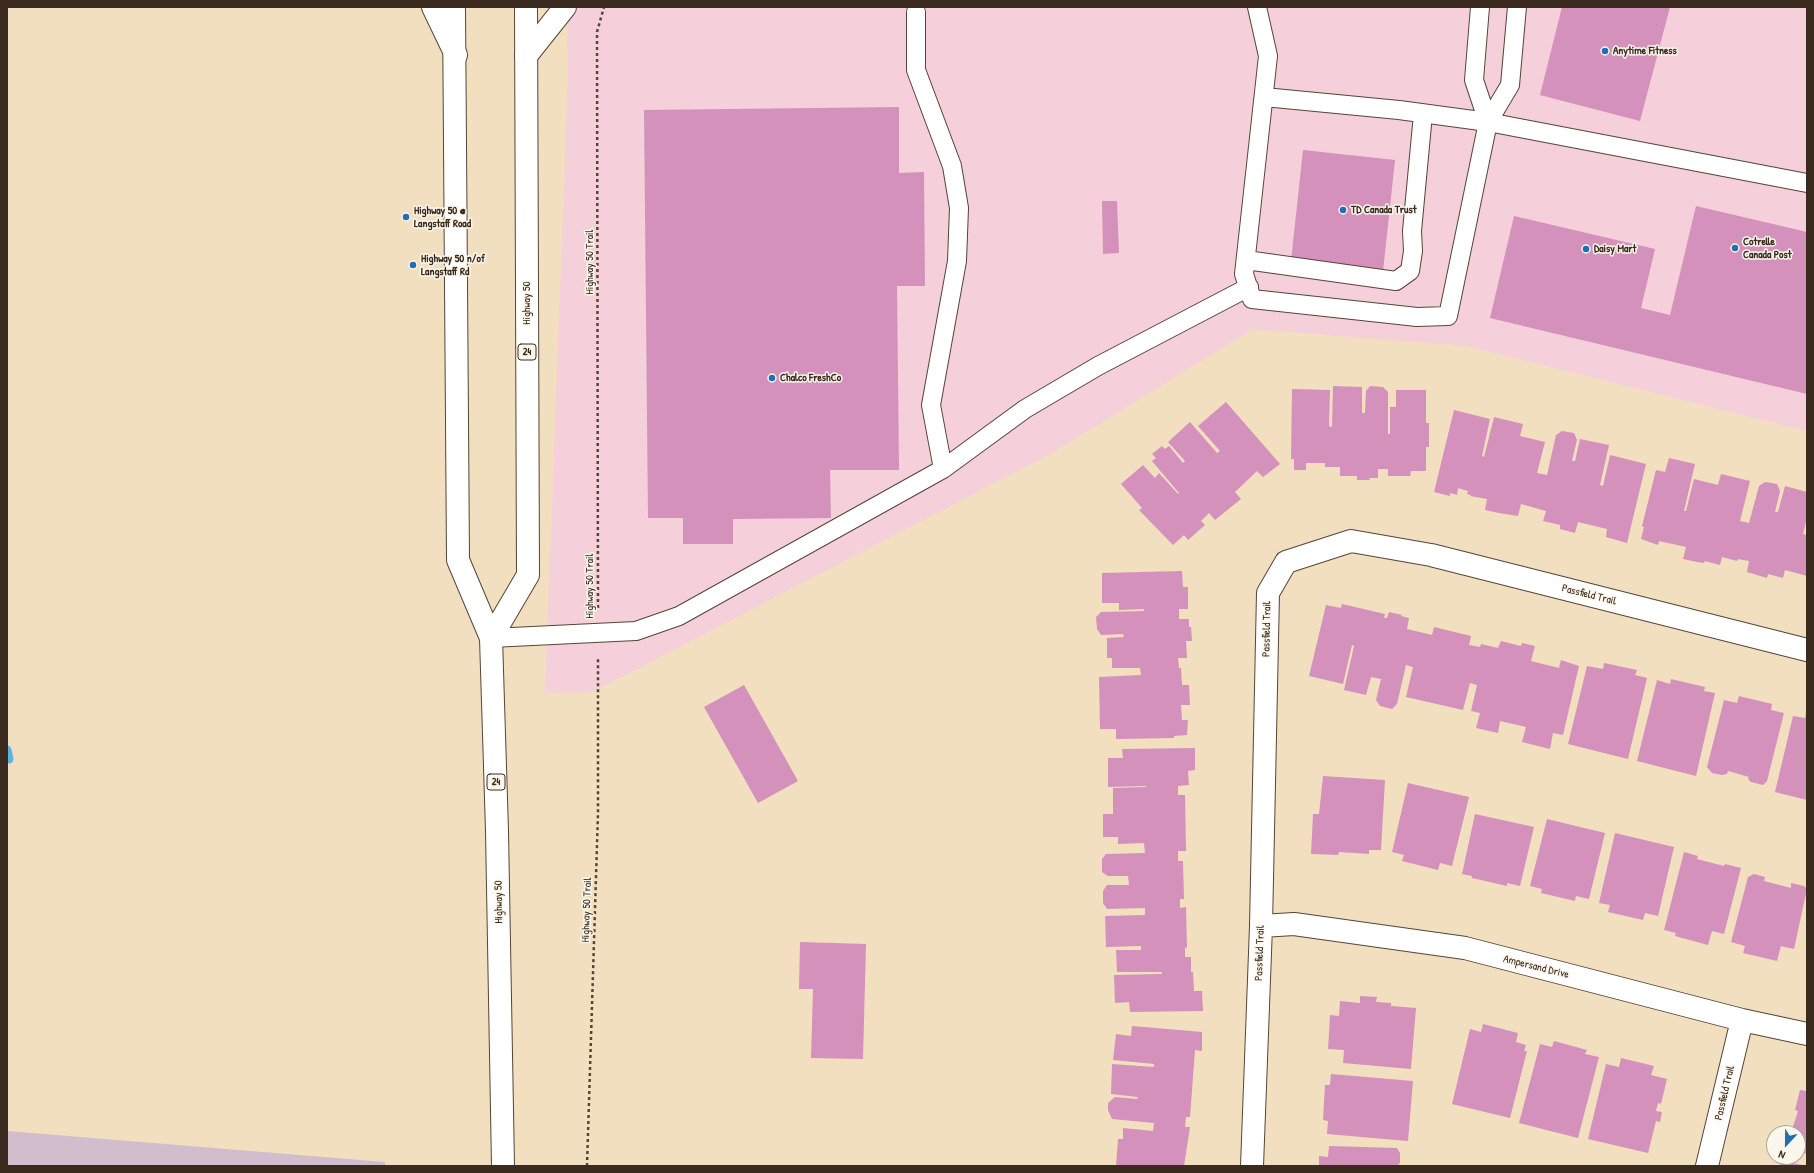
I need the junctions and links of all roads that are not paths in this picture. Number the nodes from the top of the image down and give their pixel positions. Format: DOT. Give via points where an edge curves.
graph roads {
  1 [pos="433,7"];
  2 [pos="454,7"];
  3 [pos="526,7"];
  4 [pos="565,7"];
  5 [pos="1257,7"];
  6 [pos="1480,7"];
  7 [pos="1518,7"];
  8 [pos="916,12"];
  9 [pos="456,55"];
  10 [pos="526,56"];
  11 [pos="1264,97"];
  12 [pos="1423,114"];
  13 [pos="1488,122"];
  14 [pos="1807,184"];
  15 [pos="1246,260"];
  16 [pos="1249,287"];
  17 [pos="943,469"];
  18 [pos="491,638"];
  19 [pos="1807,650"];
  20 [pos="1261,926"];
  21 [pos="1742,1020"];
  22 [pos="1807,1034"];
  23 [pos="503,1166"];
  24 [pos="1252,1166"];
  25 [pos="1707,1166"];
  1 -- 9 [label="main road"];
  2 -- 9 [label="main road, Highway 50 / 24"];
  3 -- 10 [label="main road, Highway 50 / 24"];
  4 -- 10 [label="main road"];
  5 -- 11 [label="lane" via="1268,56"];
  6 -- 13 [label="lane" via="1474,80"];
  7 -- 13 [label="lane" via="1510,85"];
  8 -- 17 [label="lane" via="916,70 952,166 959,208 957,261 931,405"];
  9 -- 18 [label="main road, Highway 50 / 24" via="458,560"];
  10 -- 18 [label="main road, Highway 50 / 24" via="528,575"];
  11 -- 12 [label="lane"];
  11 -- 15 [label="lane"];
  12 -- 13 [label="lane"];
  12 -- 15 [label="lane" via="1410,271 1396,281"];
  13 -- 14 [label="lane"];
  13 -- 16 [label="lane" via="1448,316 1417,317 1252,299"];
  15 -- 16 [label="lane" via="1244,274"];
  16 -- 17 [label="lane" via="1098,366 1025,409"];
  17 -- 18 [label="lane" via="679,616 636,631"];
  18 -- 23 [label="main road, Highway 50 / 24"];
  19 -- 20 [label="main road, Passfield Trail" via="1431,555 1351,541 1286,562 1268,593"];
  20 -- 21 [label="main road, Ampersand Drive" via="1294,924 1465,948"];
  20 -- 24 [label="main road, Passfield Trail"];
  21 -- 22 [label="main road, Ampersand Drive"];
  21 -- 25 [label="main road, Passfield Trail"];
}
